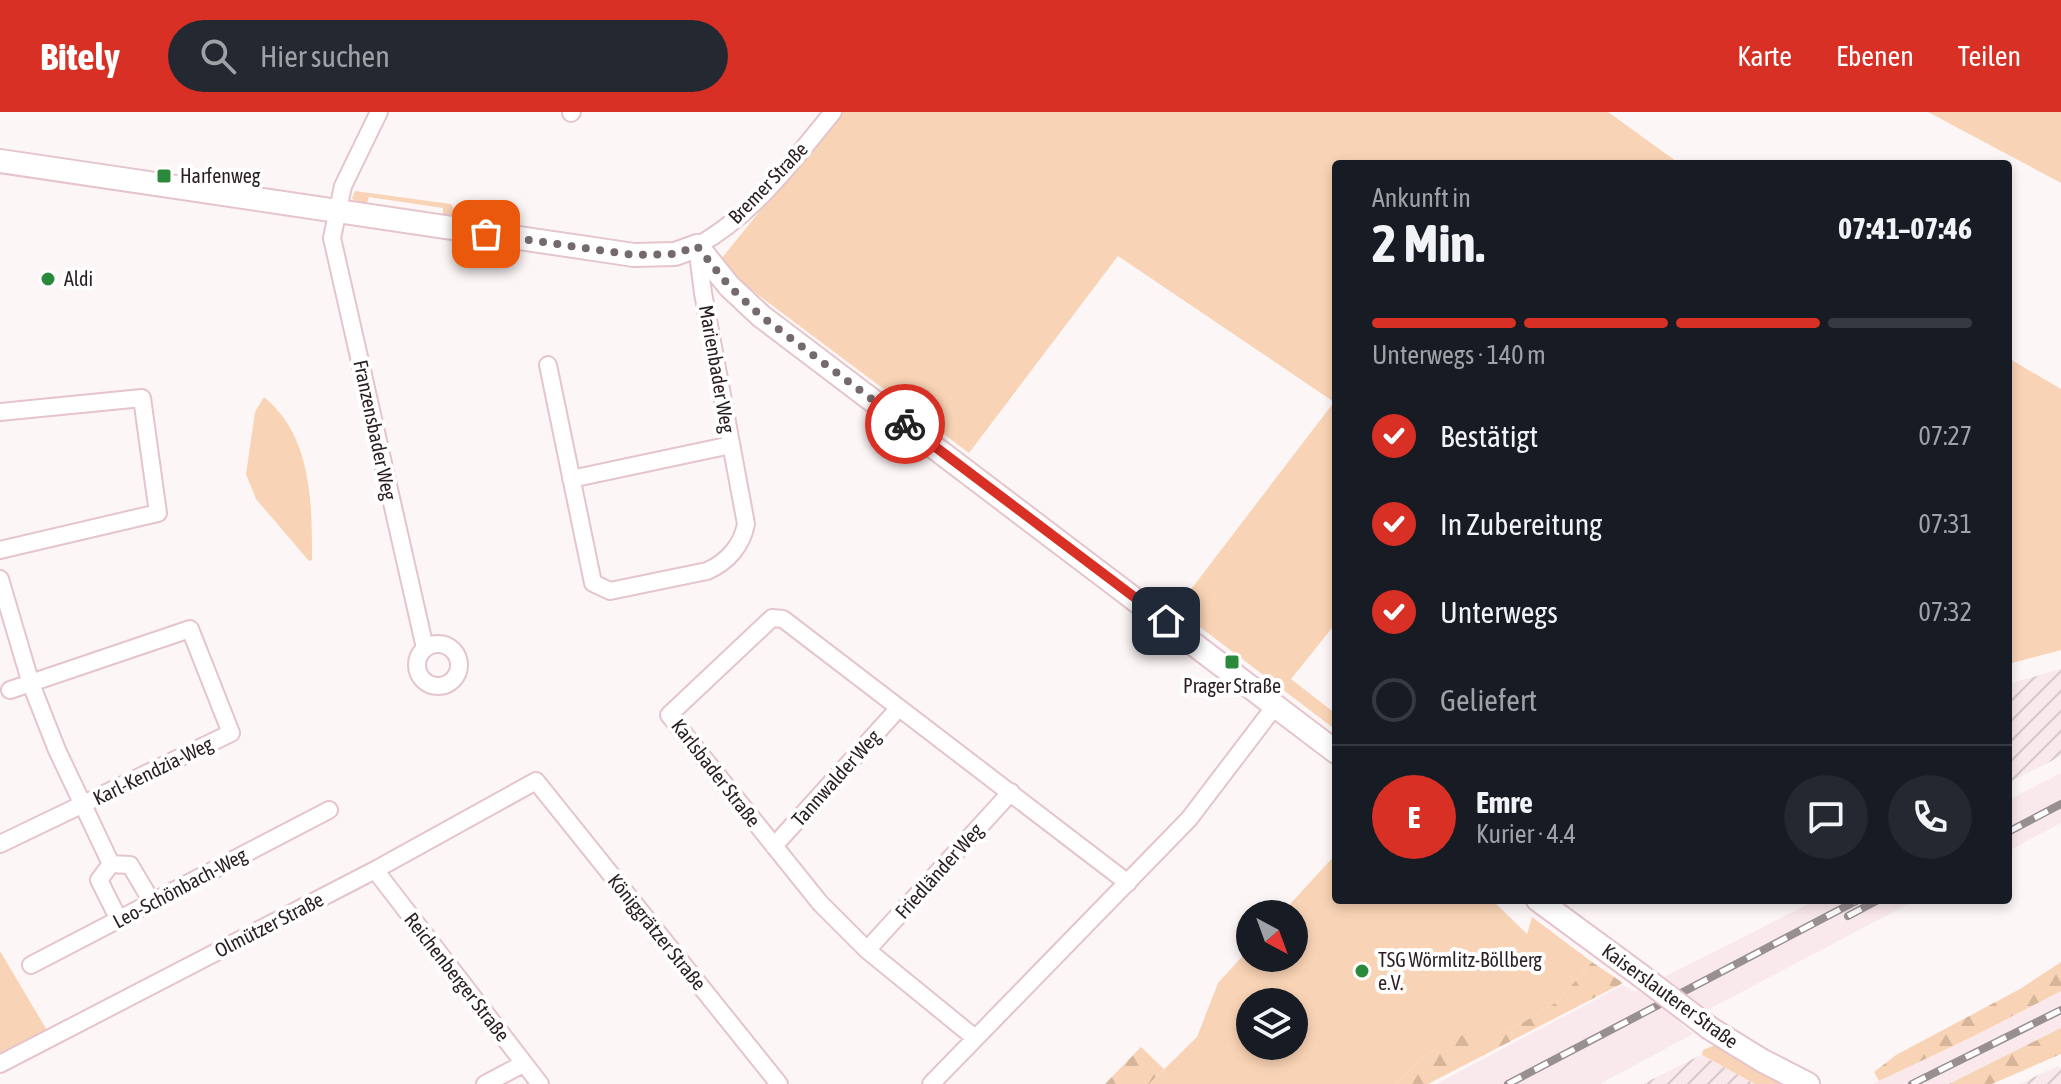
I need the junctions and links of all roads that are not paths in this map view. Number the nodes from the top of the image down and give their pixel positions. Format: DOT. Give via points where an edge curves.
graph roads {
  1 [pos="379,112"];
  2 [pos="830,113"];
  3 [pos="0,161"];
  4 [pos="336,211"];
  5 [pos="697,246"];
  6 [pos="548,365"];
  7 [pos="0,412"];
  8 [pos="731,445"];
  9 [pos="571,479"];
  10 [pos="0,550"];
  11 [pos="0,579"];
  12 [pos="425,648"];
  13 [pos="31,684"];
  14 [pos="10,690"];
  15 [pos="1275,706"];
  16 [pos="898,709"];
  17 [pos="1332,749"];
  18 [pos="536,781"];
  19 [pos="1011,792"];
  20 [pos="83,805"];
  21 [pos="329,810"];
  22 [pos="0,844"];
  23 [pos="774,846"];
  24 [pos="111,864"];
  25 [pos="375,870"];
  26 [pos="1128,883"];
  27 [pos="152,902"];
  28 [pos="1543,904"];
  29 [pos="119,920"];
  30 [pos="867,950"];
  31 [pos="31,965"];
  32 [pos="975,1038"];
  33 [pos="0,1064"];
  34 [pos="523,1064"];
  35 [pos="485,1084"];
  36 [pos="540,1084"];
  37 [pos="779,1084"];
  38 [pos="931,1084"];
  39 [pos="1808,1084"];
  1 -- 4 [label="street, Franzensbader Weg"];
  2 -- 5 [label="street, Bremer Straße" via="744,212"];
  3 -- 4 [label="street"];
  4 -- 5 [label="street" via="634,255 675,254"];
  4 -- 12 [label="street, Franzensbader Weg" via="332,238"];
  5 -- 8 [label="street, Marienbader Weg"];
  5 -- 15 [label="street" via="761,316"];
  6 -- 9 [label="street, Marienbader Weg"];
  7 -- 10 [label="street" via="142,398 158,513"];
  8 -- 9 [label="street, Marienbader Weg"];
  8 -- 9 [label="street, Marienbader Weg" via="746,524 743,541 707,571 610,591 593,583"];
  11 -- 13 [label="street"];
  13 -- 14 [label="street"];
  13 -- 20 [label="street"];
  13 -- 20 [label="street, Karl-Kendzia-Weg" via="190,629 231,733"];
  15 -- 17 [label="street"];
  15 -- 26 [label="street" via="1189,819"];
  16 -- 19 [label="street, Karlsbader Straße"];
  16 -- 23 [label="street, Tannwalder Weg"];
  16 -- 23 [label="street, Karlsbader Straße" via="783,619 772,618 669,715"];
  18 -- 25 [label="street, Olmützer Straße"];
  18 -- 37 [label="street, Königgrätzer Straße"];
  19 -- 26 [label="street, Karlsbader Straße"];
  19 -- 30 [label="street, Friedländer Weg"];
  20 -- 22 [label="street"];
  20 -- 24 [label="street"];
  21 -- 27 [label="street, Leo-Schönbach-Weg"];
  23 -- 30 [label="street, Karlsbader Straße"];
  24 -- 27 [label="street" via="130,865"];
  24 -- 29 [label="street" via="99,880"];
  25 -- 33 [label="street, Olmützer Straße"];
  25 -- 34 [label="street, Reichenberger Straße"];
  26 -- 32 [label="street"];
  27 -- 29 [label="street, Leo-Schönbach-Weg"];
  28 -- 39 [label="street, Kaiserslauterer Straße, bridge" via="1711,1029"];
  29 -- 31 [label="street, Leo-Schönbach-Weg"];
  30 -- 32 [label="street, Karlsbader Straße"];
  32 -- 38 [label="street"];
  34 -- 35 [label="street"];
  34 -- 36 [label="street, Reichenberger Straße"];
}
